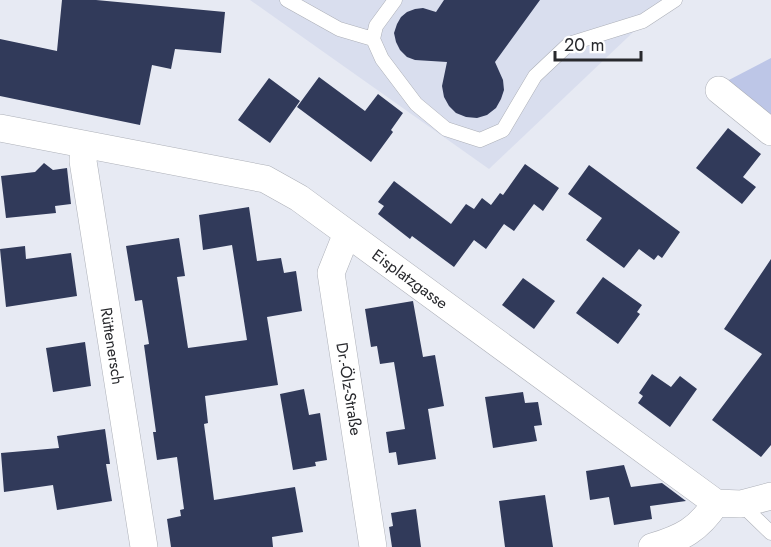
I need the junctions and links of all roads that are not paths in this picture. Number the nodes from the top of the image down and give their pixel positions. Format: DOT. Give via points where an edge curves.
graph roads {
  1 [pos="287,0"];
  2 [pos="395,0"];
  3 [pos="675,0"];
  4 [pos="373,39"];
  5 [pos="719,90"];
  6 [pos="0,128"];
  7 [pos="771,132"];
  8 [pos="84,145"];
  9 [pos="347,233"];
  10 [pos="771,496"];
  11 [pos="728,504"];
  12 [pos="771,533"];
  13 [pos="144,547"];
  14 [pos="373,547"];
  15 [pos="652,547"];
  1 -- 4 [label="lane" via="339,29"];
  2 -- 4 [label="lane" via="376,26"];
  3 -- 4 [label="lane" via="642,21 568,44 535,76 503,130 480,140 446,129 416,104 382,59"];
  5 -- 7 [label="street"];
  6 -- 8 [label="street, Eisplatzgasse"];
  8 -- 9 [label="street, Eisplatzgasse" via="265,179"];
  8 -- 13 [label="street, Rüttenersch" via="83,161"];
  9 -- 11 [label="street, Eisplatzgasse"];
  9 -- 14 [label="street, Dr.-Ölz-Straße" via="331,273"];
  10 -- 11 [label="street"];
  11 -- 12 [label="lane, Eisplatzgasse"];
  11 -- 15 [label="street" via="681,537"];
}
